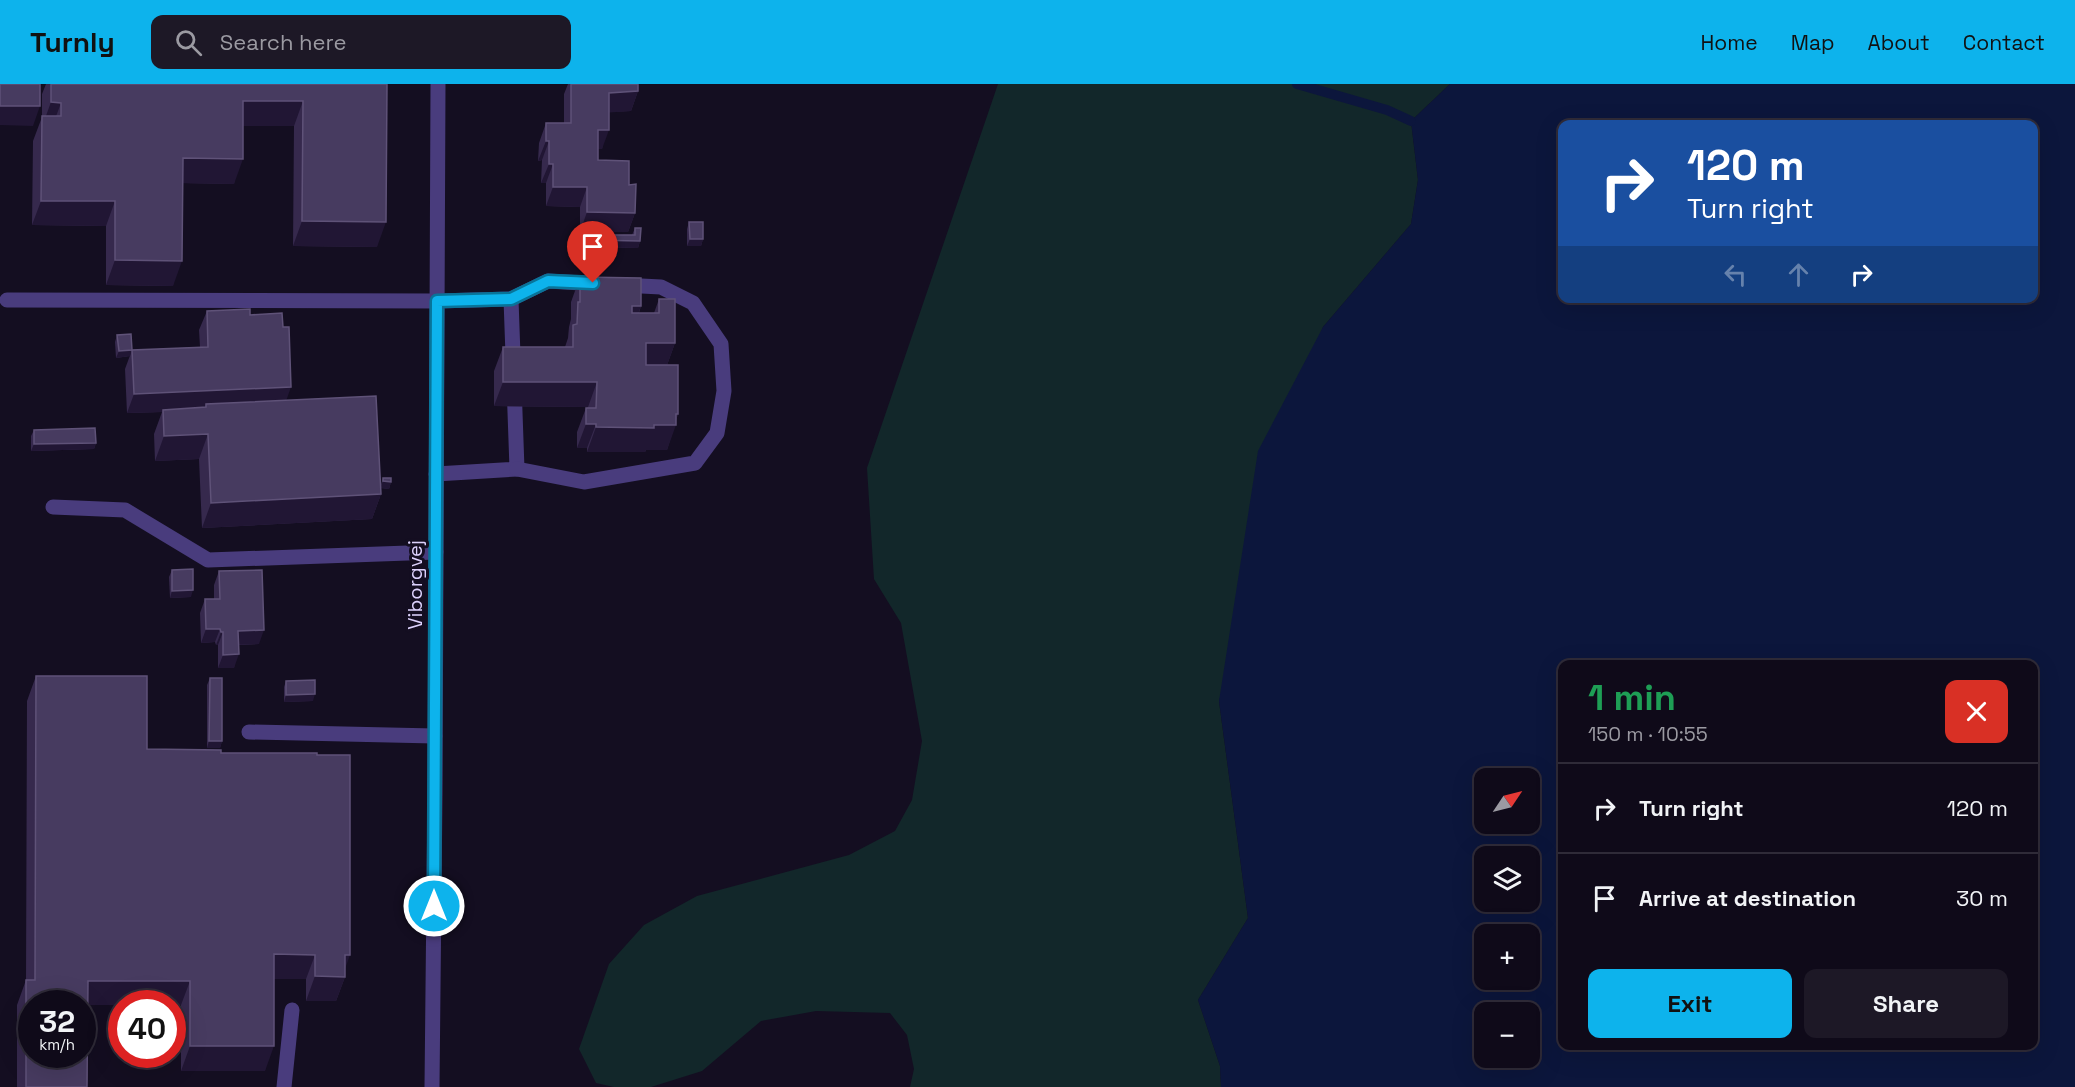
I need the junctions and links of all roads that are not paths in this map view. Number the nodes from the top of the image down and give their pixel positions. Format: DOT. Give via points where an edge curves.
graph roads {
  1 [pos="438,84"];
  2 [pos="511,299"];
  3 [pos="7,300"];
  4 [pos="437,301"];
  5 [pos="517,469"];
  6 [pos="436,474"];
  7 [pos="54,507"];
  8 [pos="436,552"];
  9 [pos="249,732"];
  10 [pos="435,736"];
  11 [pos="292,1010"];
  12 [pos="284,1087"];
  13 [pos="432,1087"];
  1 -- 4 [label="street, Viborgvej"];
  2 -- 4 [label="street"];
  2 -- 5 [label="street"];
  2 -- 5 [label="street" via="548,281 661,287 693,303 721,344 724,391 717,433 695,463 584,482"];
  3 -- 4 [label="street"];
  4 -- 6 [label="street, Viborgvej"];
  5 -- 6 [label="street"];
  6 -- 8 [label="street, Viborgvej"];
  7 -- 8 [label="street" via="125,510 208,560"];
  8 -- 10 [label="street, Viborgvej"];
  9 -- 10 [label="street"];
  10 -- 13 [label="street, Viborgvej"];
  11 -- 12 [label="street"];
}
